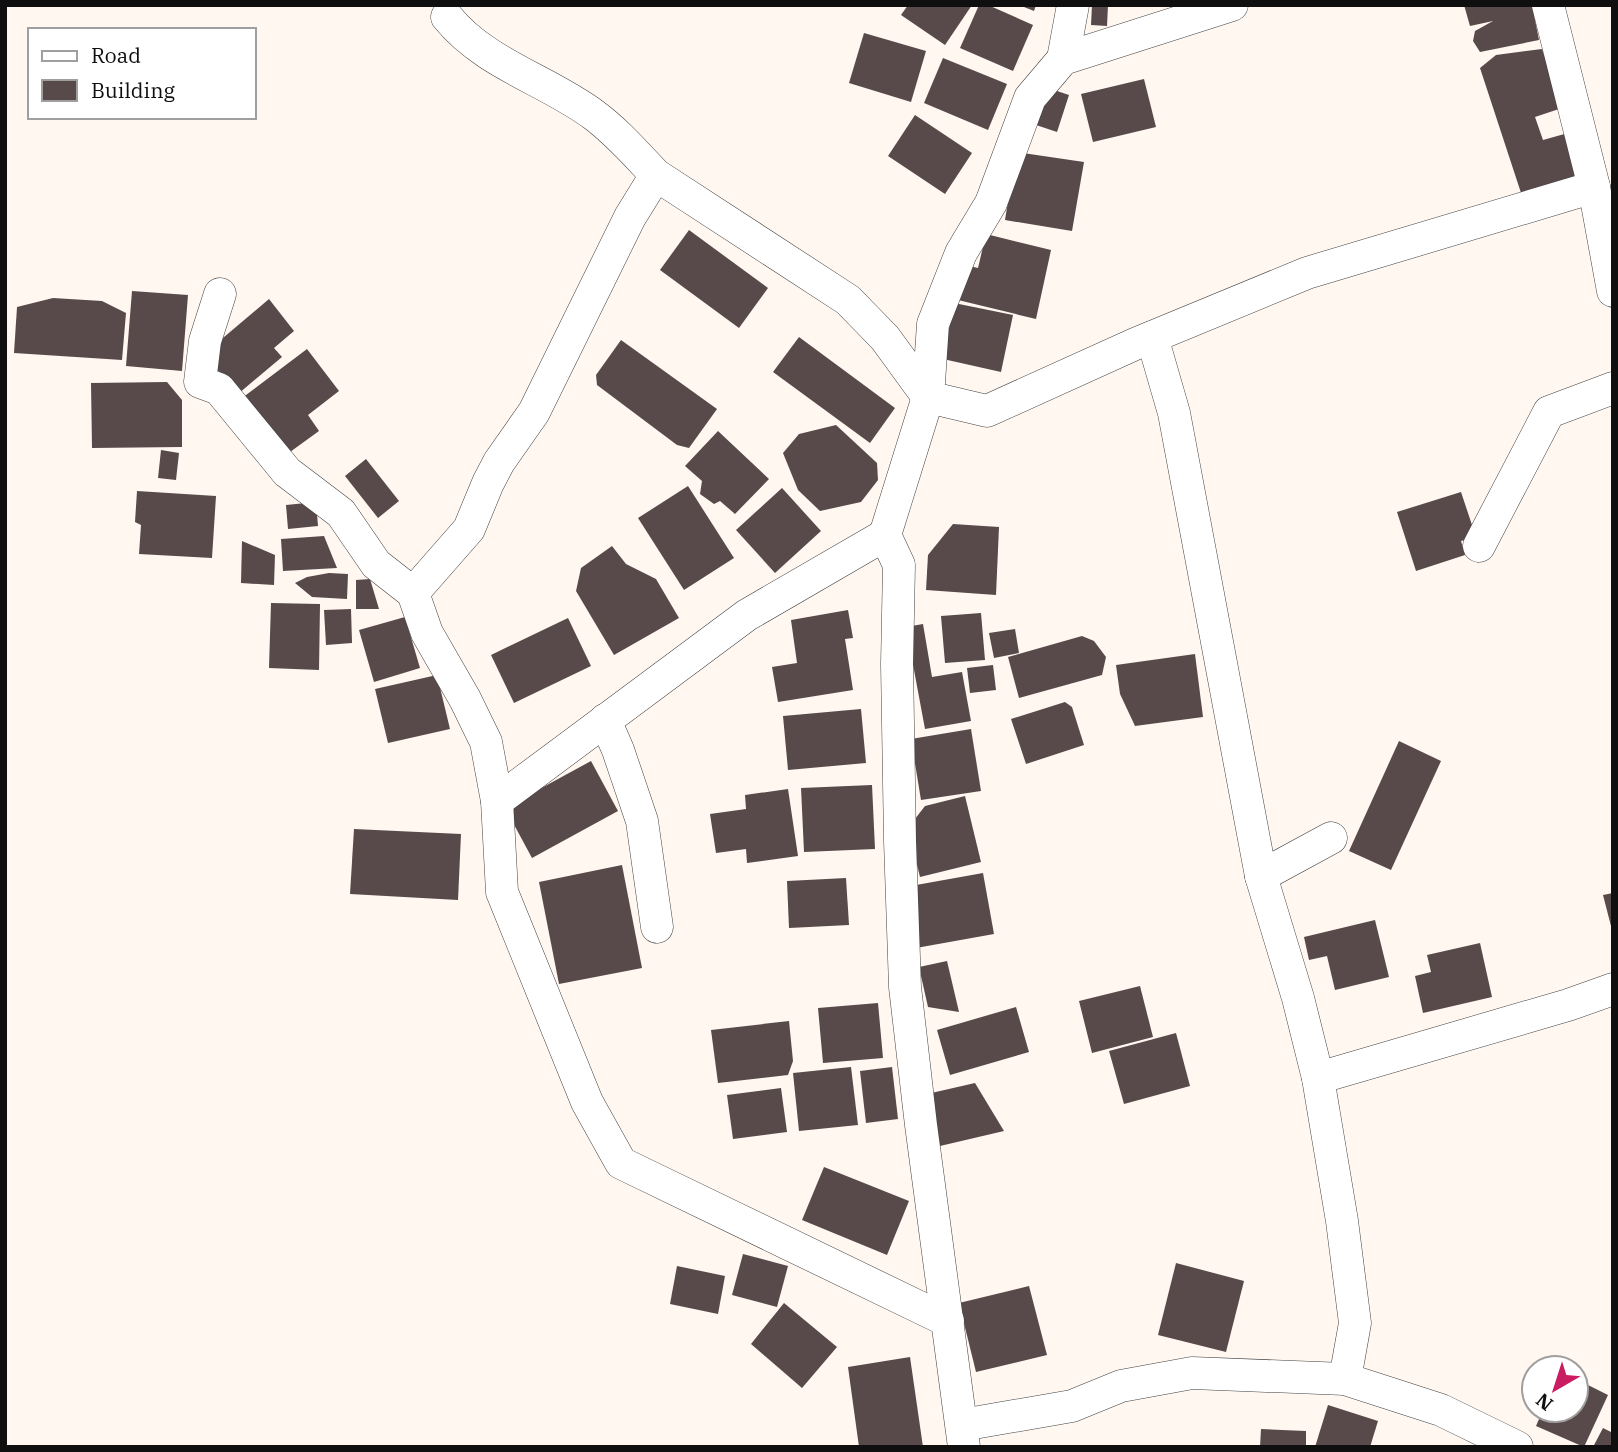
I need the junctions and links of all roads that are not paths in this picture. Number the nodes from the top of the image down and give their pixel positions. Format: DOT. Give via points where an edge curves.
graph roads {
  1 [pos="1073,5"];
  2 [pos="1232,5"];
  3 [pos="1548,5"];
  4 [pos="447,17"];
  5 [pos="1063,59"];
  6 [pos="656,175"];
  7 [pos="1594,187"];
  8 [pos="1613,290"];
  9 [pos="220,294"];
  10 [pos="1152,337"];
  11 [pos="1613,388"];
  12 [pos="928,397"];
  13 [pos="885,535"];
  14 [pos="1479,546"];
  15 [pos="413,593"];
  16 [pos="605,720"];
  17 [pos="497,801"];
  18 [pos="1331,838"];
  19 [pos="1261,876"];
  20 [pos="656,927"];
  21 [pos="1613,989"];
  22 [pos="1318,1078"];
  23 [pos="948,1321"];
  24 [pos="1345,1379"];
  25 [pos="963,1436"];
  26 [pos="1517,1447"];
  1 -- 5 [label="street"];
  2 -- 5 [label="street"];
  3 -- 7 [label="street"];
  4 -- 6 [label="street" via="492,56 593,114"];
  5 -- 12 [label="street" via="1030,98 991,203 961,254 933,324"];
  6 -- 12 [label="street" via="848,300 885,338"];
  6 -- 15 [label="street" via="630,217 534,412 499,462 469,529"];
  7 -- 8 [label="street"];
  7 -- 10 [label="street" via="1307,273"];
  9 -- 15 [label="street" via="205,341 200,382 219,389 287,472 341,513 376,564"];
  10 -- 12 [label="street" via="987,411"];
  10 -- 19 [label="street" via="1174,413"];
  11 -- 14 [label="street" via="1549,412"];
  12 -- 13 [label="street"];
  13 -- 16 [label="street" via="747,615"];
  13 -- 23 [label="street" via="899,565 905,987"];
  15 -- 17 [label="street" via="427,634 486,741"];
  16 -- 17 [label="street"];
  16 -- 20 [label="street" via="642,821"];
  17 -- 23 [label="street" via="502,892 587,1102 621,1163"];
  18 -- 19 [label="street"];
  19 -- 22 [label="street"];
  21 -- 22 [label="street"];
  22 -- 24 [label="street" via="1355,1323"];
  23 -- 25 [label="street"];
  24 -- 25 [label="street" via="1192,1373 1121,1387"];
  24 -- 26 [label="street" via="1441,1410"];
}
